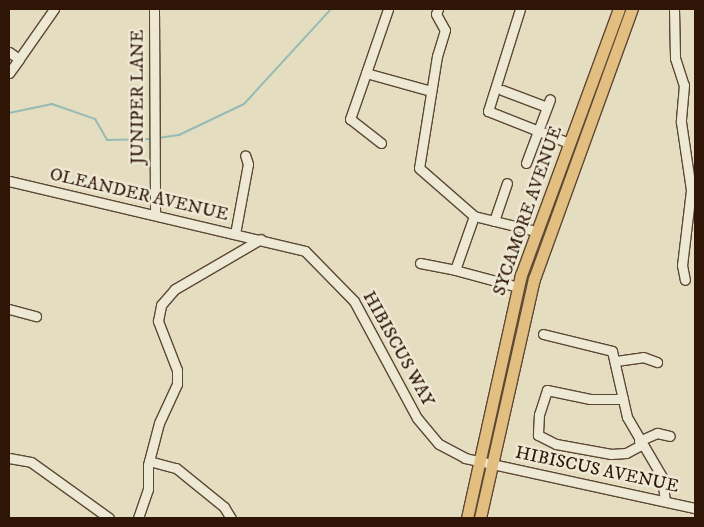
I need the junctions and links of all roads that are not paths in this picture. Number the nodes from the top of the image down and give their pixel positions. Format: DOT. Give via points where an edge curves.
graph roads {
  1 [pos="54,9"];
  2 [pos="154,9"];
  3 [pos="388,9"];
  4 [pos="438,9"];
  5 [pos="520,9"];
  6 [pos="619,9"];
  7 [pos="632,9"];
  8 [pos="674,9"];
  9 [pos="9,52"];
  10 [pos="19,59"];
  11 [pos="9,73"];
  12 [pos="366,73"];
  13 [pos="502,90"];
  14 [pos="431,91"];
  15 [pos="538,132"];
  16 [pos="381,143"];
  17 [pos="569,143"];
  18 [pos="245,155"];
  19 [pos="526,163"];
  20 [pos="9,181"];
  21 [pos="508,183"];
  22 [pos="155,215"];
  23 [pos="474,216"];
  24 [pos="494,221"];
  25 [pos="235,234"];
  26 [pos="535,234"];
  27 [pos="261,240"];
  28 [pos="420,263"];
  29 [pos="455,270"];
  30 [pos="685,280"];
  31 [pos="518,287"];
  32 [pos="9,309"];
  33 [pos="36,316"];
  34 [pos="543,334"];
  35 [pos="616,361"];
  36 [pos="658,362"];
  37 [pos="623,399"];
  38 [pos="670,436"];
  39 [pos="640,443"];
  40 [pos="9,458"];
  41 [pos="149,461"];
  42 [pos="480,461"];
  43 [pos="492,464"];
  44 [pos="665,501"];
  45 [pos="695,508"];
  46 [pos="109,518"];
  47 [pos="138,518"];
  48 [pos="231,518"];
  49 [pos="467,518"];
  50 [pos="480,518"];
  1 -- 10 [label="street"];
  2 -- 22 [label="street, JUNIPER LANE"];
  3 -- 12 [label="street"];
  4 -- 14 [label="street" via="436,14 445,30"];
  5 -- 15 [label="street" via="488,112"];
  6 -- 17 [label="main road, SYCAMORE AVENUE"];
  7 -- 43 [label="main road, SYCAMORE AVENUE" via="534,280"];
  8 -- 30 [label="street" via="675,58 684,86 681,122 691,190 682,265"];
  9 -- 10 [label="street"];
  10 -- 11 [label="street"];
  12 -- 14 [label="street"];
  12 -- 16 [label="street" via="350,119"];
  13 -- 15 [label="street" via="549,103"];
  14 -- 23 [label="street" via="419,168"];
  15 -- 17 [label="street"];
  15 -- 19 [label="street"];
  17 -- 26 [label="main road, SYCAMORE AVENUE"];
  18 -- 25 [label="street" via="248,164"];
  20 -- 22 [label="street, OLEANDER AVENUE"];
  21 -- 24 [label="street"];
  22 -- 25 [label="street, OLEANDER AVENUE"];
  23 -- 24 [label="street"];
  23 -- 29 [label="street"];
  24 -- 26 [label="street"];
  25 -- 27 [label="street, OLEANDER AVENUE"];
  26 -- 31 [label="main road, SYCAMORE AVENUE"];
  27 -- 41 [label="street" via="175,289 160,305 158,322 177,370 177,384 159,423"];
  27 -- 42 [label="street, HIBISCUS WAY" via="314,256 354,301 426,432 454,454"];
  28 -- 29 [label="street"];
  29 -- 31 [label="street"];
  31 -- 42 [label="main road, SYCAMORE AVENUE"];
  32 -- 33 [label="street"];
  34 -- 35 [label="street" via="612,350"];
  35 -- 36 [label="street" via="643,357"];
  35 -- 37 [label="street"];
  37 -- 39 [label="street"];
  37 -- 39 [label="street" via="590,399 547,390 538,435 556,444 611,454 626,453"];
  38 -- 39 [label="street" via="657,433"];
  39 -- 44 [label="street" via="662,477"];
  40 -- 46 [label="street" via="31,462"];
  41 -- 47 [label="street" via="148,488"];
  41 -- 48 [label="street" via="176,468 224,507"];
  42 -- 43 [label="street, HIBISCUS WAY"];
  42 -- 49 [label="main road, SYCAMORE AVENUE"];
  43 -- 44 [label="street, HIBISCUS AVENUE"];
  43 -- 50 [label="main road, SYCAMORE AVENUE"];
  44 -- 45 [label="street, HIBISCUS AVENUE"];
}
